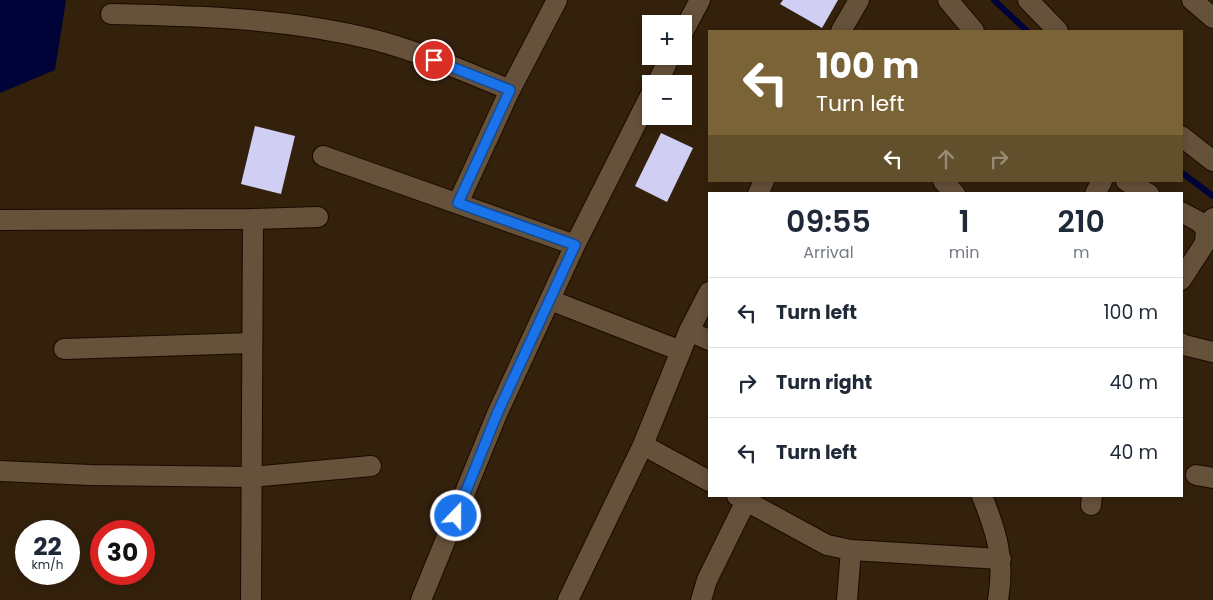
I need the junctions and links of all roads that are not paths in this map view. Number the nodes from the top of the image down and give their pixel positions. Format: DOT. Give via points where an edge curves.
graph roads {
  1 [pos="557,0"];
  2 [pos="700,0"];
  3 [pos="859,0"];
  4 [pos="948,0"];
  5 [pos="1028,0"];
  6 [pos="1192,0"];
  7 [pos="111,14"];
  8 [pos="692,15"];
  9 [pos="1213,18"];
  10 [pos="842,30"];
  11 [pos="973,30"];
  12 [pos="1057,30"];
  13 [pos="510,90"];
  14 [pos="642,112"];
  15 [pos="1183,138"];
  16 [pos="323,156"];
  17 [pos="1213,161"];
  18 [pos="1128,182"];
  19 [pos="1145,192"];
  20 [pos="458,203"];
  21 [pos="1183,213"];
  22 [pos="318,217"];
  23 [pos="253,219"];
  24 [pos="0,220"];
  25 [pos="1209,223"];
  26 [pos="575,245"];
  27 [pos="1183,277"];
  28 [pos="708,294"];
  29 [pos="550,300"];
  30 [pos="690,331"];
  31 [pos="708,340"];
  32 [pos="252,343"];
  33 [pos="1183,344"];
  34 [pos="64,349"];
  35 [pos="681,351"];
  36 [pos="1213,352"];
  37 [pos="644,446"];
  38 [pos="372,466"];
  39 [pos="0,471"];
  40 [pos="251,476"];
  41 [pos="708,480"];
  42 [pos="982,497"];
  43 [pos="742,499"];
  44 [pos="851,550"];
  45 [pos="1001,559"];
  46 [pos="251,600"];
  47 [pos="421,600"];
  48 [pos="568,600"];
  49 [pos="701,600"];
  50 [pos="847,600"];
  51 [pos="998,600"];
  1 -- 13 [label="street"];
  2 -- 8 [label="street"];
  3 -- 10 [label="street"];
  4 -- 11 [label="street"];
  5 -- 12 [label="street"];
  6 -- 9 [label="street"];
  7 -- 13 [label="street" via="248,19 312,28 375,40"];
  13 -- 20 [label="street"];
  14 -- 26 [label="street"];
  15 -- 17 [label="street"];
  16 -- 20 [label="street"];
  18 -- 19 [label="street"];
  20 -- 26 [label="street"];
  21 -- 25 [label="street"];
  22 -- 23 [label="street"];
  23 -- 24 [label="street"];
  23 -- 32 [label="street"];
  25 -- 27 [label="street" via="1205,243"];
  26 -- 29 [label="street"];
  28 -- 30 [label="street"];
  29 -- 35 [label="street"];
  29 -- 47 [label="street" via="497,414"];
  30 -- 31 [label="street"];
  30 -- 35 [label="street"];
  32 -- 34 [label="street"];
  32 -- 40 [label="street"];
  33 -- 36 [label="street"];
  35 -- 37 [label="street"];
  37 -- 41 [label="street"];
  37 -- 48 [label="street"];
  38 -- 40 [label="street"];
  39 -- 40 [label="street"];
  40 -- 46 [label="street"];
  42 -- 45 [label="street" via="995,528"];
  43 -- 44 [label="street" via="827,545"];
  43 -- 49 [label="street"];
  44 -- 45 [label="street"];
  44 -- 50 [label="street"];
  45 -- 51 [label="street"];
}
